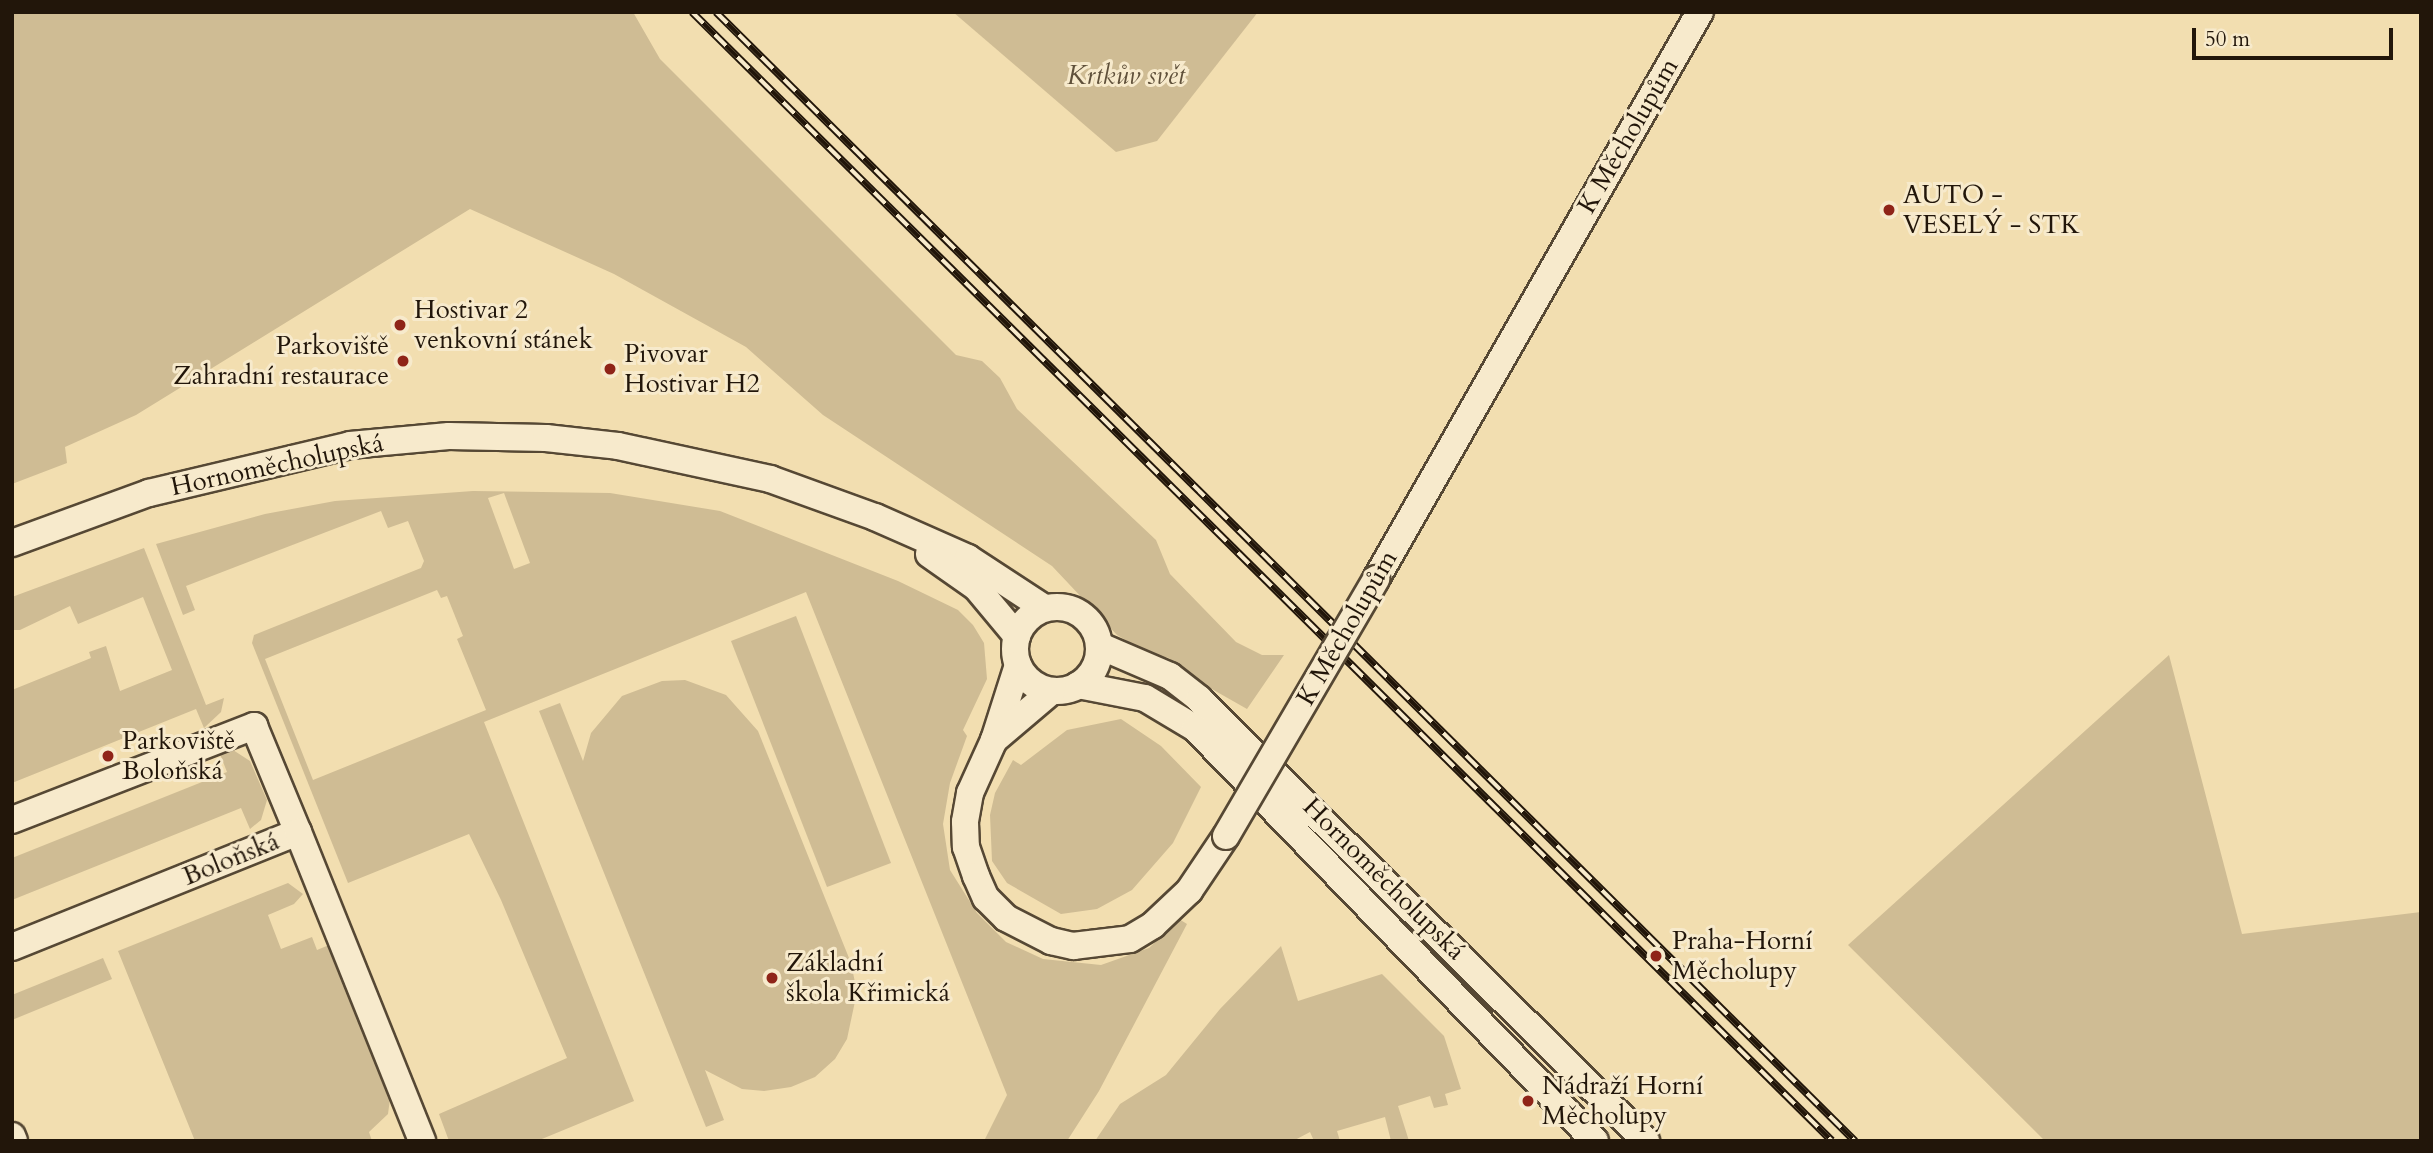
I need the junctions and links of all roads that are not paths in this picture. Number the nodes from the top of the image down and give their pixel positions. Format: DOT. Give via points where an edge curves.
graph roads {
  1 [pos="1700,12"];
  2 [pos="876,517"];
  3 [pos="12,543"];
  4 [pos="1044,608"];
  5 [pos="1017,636"];
  6 [pos="1100,646"];
  7 [pos="1018,665"];
  8 [pos="1078,685"];
  9 [pos="1052,691"];
  10 [pos="994,740"];
  11 [pos="12,820"];
  12 [pos="298,832"];
  13 [pos="12,947"];
  14 [pos="12,1136"];
  15 [pos="14,1141"];
  16 [pos="422,1141"];
  17 [pos="1595,1141"];
  18 [pos="1646,1141"];
  1 -- 10 [label="street, K Měcholupům, bridge" via="1376,579 1189,891 1153,925 1130,939 1073,946 1027,931 986,898 966,847 970,793"];
  2 -- 3 [label="street, Hornoměcholupská" via="770,479 618,446 545,438 449,436 350,445 234,469"];
  2 -- 4 [label="street, Hornoměcholupská" via="968,558"];
  2 -- 5 [label="street, Hornoměcholupská" via="976,587"];
  4 -- 5 [label="street" via="1027,619"];
  4 -- 6 [label="street, Hornoměcholupská" via="1067,608 1081,614 1092,625"];
  5 -- 7 [label="street"];
  6 -- 8 [label="street" via="1094,669"];
  6 -- 18 [label="street, Hornoměcholupská" via="1170,676 1199,699"];
  7 -- 9 [label="street" via="1032,682"];
  7 -- 10 [label="street, K Měcholupům"];
  8 -- 9 [label="street, Hornoměcholupská"];
  8 -- 17 [label="street, Hornoměcholupská" via="1145,698 1195,728"];
  9 -- 10 [label="street, K Měcholupům"];
  11 -- 12 [label="street, Boloňská" via="254,726"];
  12 -- 13 [label="street, Boloňská"];
  12 -- 16 [label="street"];
  14 -- 15 [label="street"];
}
